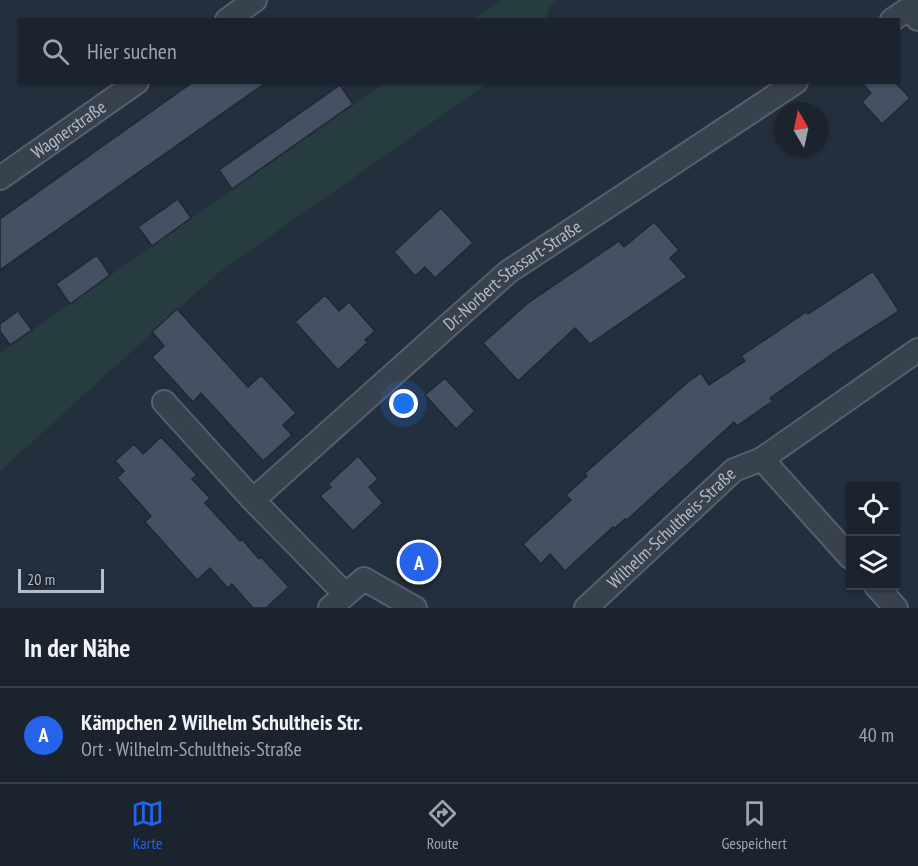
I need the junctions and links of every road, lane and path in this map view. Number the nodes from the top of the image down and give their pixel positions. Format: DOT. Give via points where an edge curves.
graph roads {
  1 [pos="255,0"];
  2 [pos="230,18"];
  3 [pos="134,84"];
  4 [pos="793,84"];
  5 [pos="0,178"];
  6 [pos="918,350"];
  7 [pos="164,402"];
  8 [pos="762,459"];
  9 [pos="253,500"];
  10 [pos="846,553"];
  11 [pos="880,590"];
  12 [pos="337,601"];
  13 [pos="415,608"];
  14 [pos="586,608"];
  15 [pos="896,608"];
  1 -- 2 [label="street"];
  3 -- 5 [label="street, Wagnerstraße"];
  4 -- 9 [label="street, Dr.-Norbert-Stassart-Straße" via="508,272"];
  6 -- 8 [label="street"];
  7 -- 9 [label="street"];
  8 -- 10 [label="street"];
  8 -- 14 [label="street, Wilhelm-Schultheis-Straße" via="734,470"];
  9 -- 12 [label="street"];
  11 -- 15 [label="street"];
  12 -- 13 [label="street" via="364,579"];
}
